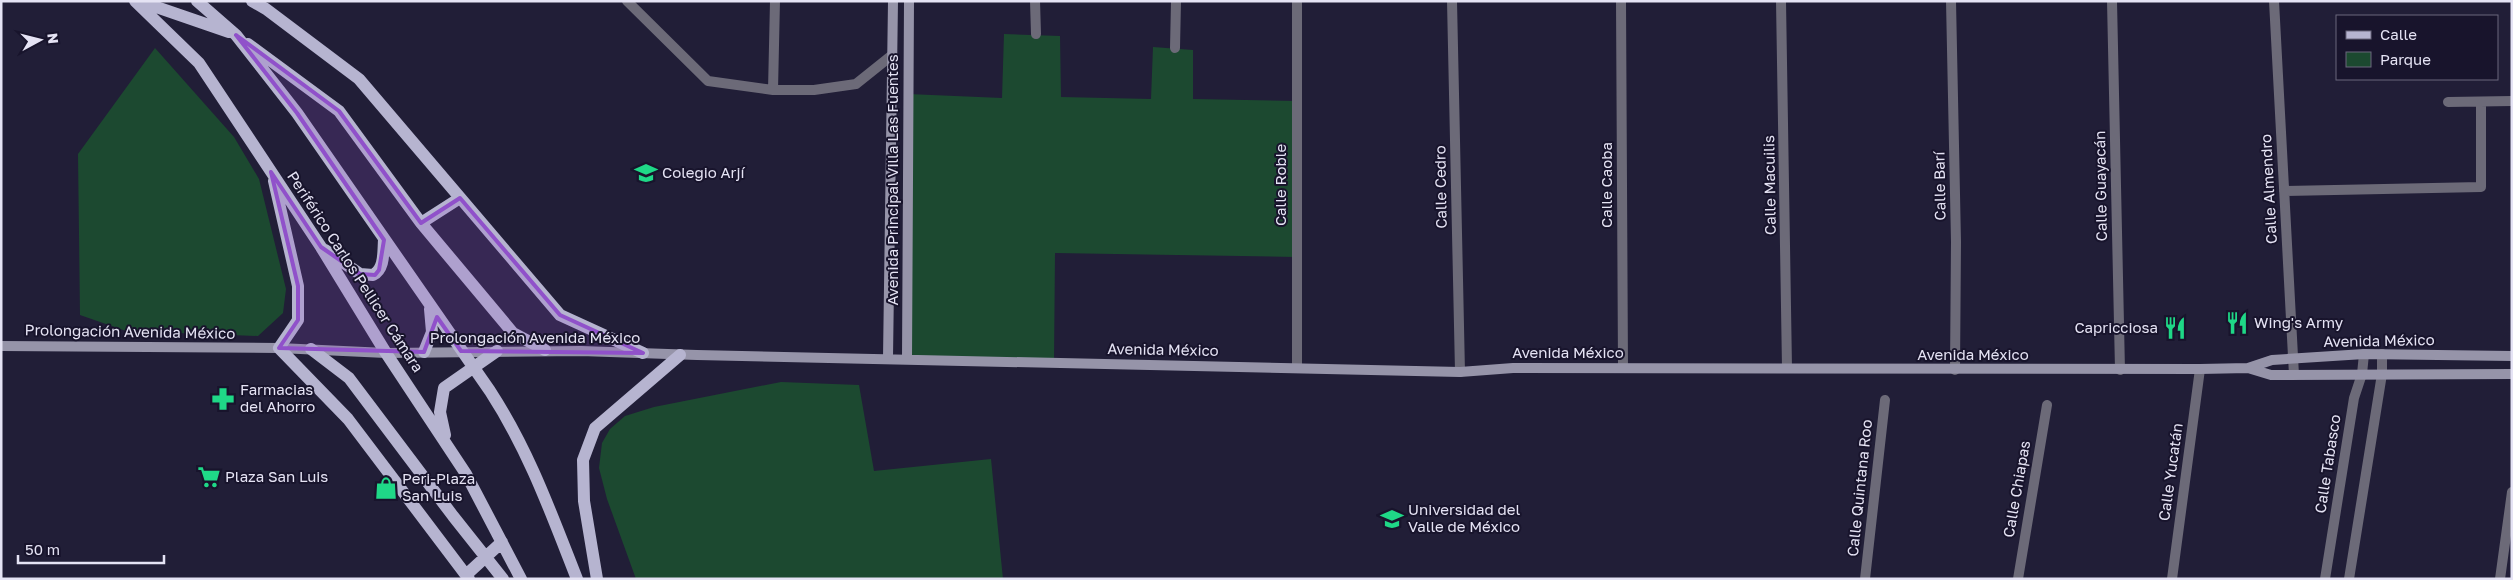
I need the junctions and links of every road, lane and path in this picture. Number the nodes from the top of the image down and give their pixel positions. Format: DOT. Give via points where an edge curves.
graph roads {
  1 [pos="137,1"];
  2 [pos="197,1"];
  3 [pos="252,1"];
  4 [pos="627,1"];
  5 [pos="775,1"];
  6 [pos="893,1"];
  7 [pos="909,1"];
  8 [pos="1035,1"];
  9 [pos="1176,1"];
  10 [pos="1297,1"];
  11 [pos="1452,1"];
  12 [pos="1621,1"];
  13 [pos="1782,1"];
  14 [pos="1951,1"];
  15 [pos="2112,1"];
  16 [pos="2274,1"];
  17 [pos="262,5"];
  18 [pos="1036,34"];
  19 [pos="236,35"];
  20 [pos="1175,48"];
  21 [pos="891,56"];
  22 [pos="774,90"];
  23 [pos="2448,102"];
  24 [pos="2481,102"];
  25 [pos="2512,102"];
  26 [pos="271,172"];
  27 [pos="2284,191"];
  28 [pos="460,198"];
  29 [pos="421,223"];
  30 [pos="384,240"];
  31 [pos="321,247"];
  32 [pos="430,307"];
  33 [pos="1,346"];
  34 [pos="279,348"];
  35 [pos="311,349"];
  36 [pos="545,350"];
  37 [pos="461,351"];
  38 [pos="497,351"];
  39 [pos="424,352"];
  40 [pos="386,353"];
  41 [pos="643,353"];
  42 [pos="2364,354"];
  43 [pos="2382,354"];
  44 [pos="680,355"];
  45 [pos="2512,356"];
  46 [pos="888,358"];
  47 [pos="907,359"];
  48 [pos="2293,359"];
  49 [pos="472,368"];
  50 [pos="1297,368"];
  51 [pos="1623,368"];
  52 [pos="1787,368"];
  53 [pos="2248,368"];
  54 [pos="2200,369"];
  55 [pos="1955,370"];
  56 [pos="2120,370"];
  57 [pos="1460,372"];
  58 [pos="2362,374"];
  59 [pos="2382,374"];
  60 [pos="2512,374"];
  61 [pos="2294,375"];
  62 [pos="1885,400"];
  63 [pos="2047,405"];
  64 [pos="447,444"];
  65 [pos="2512,492"];
  66 [pos="502,542"];
  67 [pos="486,557"];
  68 [pos="467,577"];
  69 [pos="504,579"];
  70 [pos="522,579"];
  71 [pos="577,579"];
  72 [pos="597,579"];
  73 [pos="1865,579"];
  74 [pos="2018,579"];
  75 [pos="2172,579"];
  76 [pos="2325,579"];
  77 [pos="2349,579"];
  78 [pos="2500,579"];
  1 -- 19 [label="main road"];
  1 -- 26 [label="main road, Periférico Carlos Pellicer Cámara" via="199,63"];
  2 -- 19 [label="main road"];
  3 -- 17 [label="main road"];
  4 -- 22 [label="street" via="703,78"];
  5 -- 22 [label="street"];
  6 -- 21 [label="main road, Avenida Principal Villa Las Fuentes"];
  7 -- 47 [label="main road, Avenida Principal Villa Las Fuentes"];
  8 -- 18 [label="street"];
  9 -- 20 [label="street"];
  10 -- 50 [label="street, Calle Roble"];
  11 -- 57 [label="street, Calle Cedro"];
  12 -- 51 [label="street, Calle Caoba"];
  13 -- 52 [label="street, Calle Macuilis"];
  14 -- 55 [label="street, Calle Barí"];
  15 -- 56 [label="street, Calle Guayacán"];
  16 -- 27 [label="street, Calle Almendro"];
  17 -- 28 [label="main road" via="359,79"];
  19 -- 29 [label="main road" via="339,111"];
  19 -- 30 [label="main road" via="297,113"];
  21 -- 22 [label="street" via="856,84 814,90"];
  21 -- 46 [label="main road, Avenida Principal Villa Las Fuentes"];
  23 -- 24 [label="street"];
  24 -- 25 [label="street"];
  24 -- 27 [label="street" via="2481,188"];
  26 -- 31 [label="main road, Periférico Carlos Pellicer Cámara"];
  26 -- 34 [label="main road" via="298,286 298,320"];
  27 -- 48 [label="street, Calle Almendro"];
  28 -- 29 [label="main road"];
  28 -- 41 [label="main road" via="560,315"];
  29 -- 36 [label="main road" via="513,334"];
  30 -- 31 [label="main road" via="382,263 373,275 360,274"];
  30 -- 32 [label="main road"];
  31 -- 40 [label="main road, Periférico Carlos Pellicer Cámara"];
  32 -- 37 [label="main road"];
  32 -- 39 [label="main road" via="432,332"];
  33 -- 34 [label="main road, Prolongación Avenida México"];
  34 -- 35 [label="main road, Prolongación Avenida México"];
  34 -- 68 [label="main road" via="348,419"];
  35 -- 40 [label="main road, Prolongación Avenida México"];
  35 -- 67 [label="main road" via="349,378"];
  36 -- 38 [label="main road, Prolongación Avenida México"];
  36 -- 41 [label="main road, Prolongación Avenida México"];
  37 -- 38 [label="main road, Prolongación Avenida México"];
  37 -- 39 [label="main road, Prolongación Avenida México"];
  37 -- 49 [label="main road"];
  38 -- 49 [label="main road"];
  39 -- 40 [label="main road, Prolongación Avenida México"];
  40 -- 64 [label="main road, Periférico Carlos Pellicer Cámara"];
  41 -- 44 [label="main road, Prolongación Avenida México"];
  42 -- 43 [label="main road, Avenida México"];
  42 -- 48 [label="main road, Avenida México"];
  42 -- 58 [label="street, Calle Tabasco"];
  43 -- 45 [label="main road, Avenida México"];
  43 -- 59 [label="street"];
  44 -- 46 [label="main road, Prolongación Avenida México"];
  44 -- 72 [label="main road" via="595,428 582,460 584,502"];
  46 -- 47 [label="main road, Avenida México"];
  47 -- 50 [label="main road, Avenida México"];
  48 -- 53 [label="main road, Avenida México" via="2272,360"];
  48 -- 61 [label="street, Calle Almendro"];
  49 -- 64 [label="main road" via="444,388 440,412"];
  49 -- 71 [label="main road" via="514,428"];
  50 -- 57 [label="main road, Avenida México"];
  51 -- 52 [label="main road, Avenida México"];
  51 -- 57 [label="main road, Avenida México" via="1513,368"];
  52 -- 55 [label="main road, Avenida México"];
  53 -- 54 [label="main road, Avenida México"];
  53 -- 61 [label="main road, Avenida México" via="2271,375"];
  54 -- 56 [label="main road, Avenida México"];
  54 -- 75 [label="street, Calle Yucatán"];
  55 -- 56 [label="main road, Avenida México"];
  58 -- 59 [label="main road, Avenida México"];
  58 -- 61 [label="main road, Avenida México"];
  58 -- 76 [label="street, Calle Tabasco" via="2354,398"];
  59 -- 60 [label="main road, Avenida México"];
  59 -- 77 [label="street"];
  62 -- 73 [label="street, Calle Quintana Roo"];
  63 -- 74 [label="street, Calle Chiapas"];
  64 -- 66 [label="main road, Periférico Carlos Pellicer Cámara"];
  65 -- 78 [label="street"];
  66 -- 67 [label="main road"];
  66 -- 70 [label="main road, Periférico Carlos Pellicer Cámara"];
  67 -- 68 [label="main road"];
  67 -- 69 [label="main road"];
}
